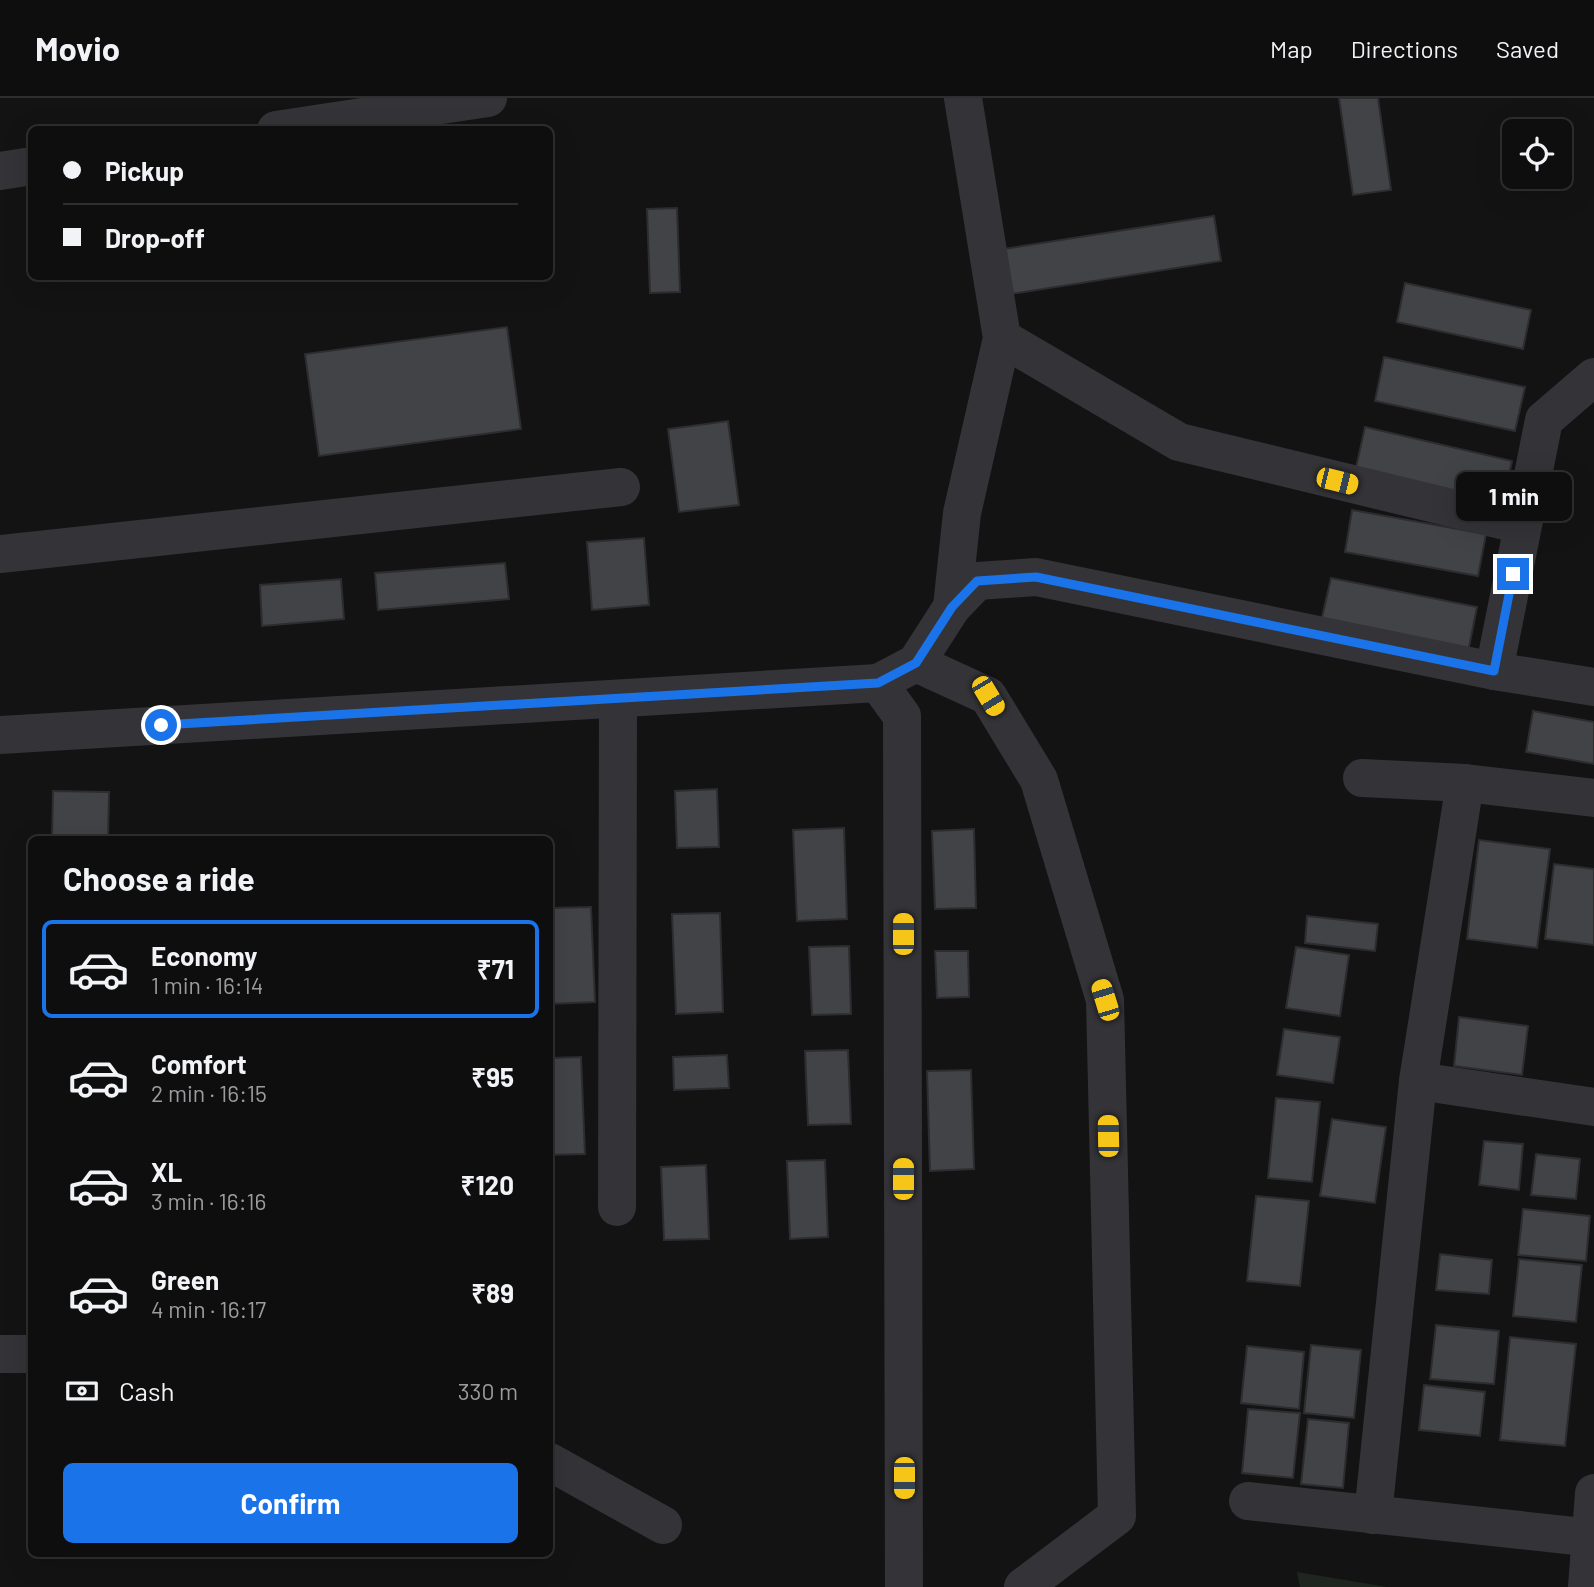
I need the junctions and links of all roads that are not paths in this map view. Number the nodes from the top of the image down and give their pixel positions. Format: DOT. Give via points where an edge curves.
graph roads {
  1 [pos="488,98"];
  2 [pos="963,98"];
  3 [pos="302,126"];
  4 [pos="28,166"];
  5 [pos="0,170"];
  6 [pos="1002,338"];
  7 [pos="1594,377"];
  8 [pos="621,487"];
  9 [pos="1522,525"];
  10 [pos="0,554"];
  11 [pos="952,607"];
  12 [pos="916,663"];
  13 [pos="1494,671"];
  14 [pos="878,683"];
  15 [pos="1594,687"];
  16 [pos="618,699"];
  17 [pos="0,734"];
  18 [pos="1362,778"];
  19 [pos="1465,783"];
  20 [pos="1594,798"];
  21 [pos="1418,1081"];
  22 [pos="1594,1107"];
  23 [pos="617,1207"];
  24 [pos="0,1354"];
  25 [pos="28,1354"];
  26 [pos="553,1464"];
  27 [pos="1594,1493"];
  28 [pos="1248,1501"];
  29 [pos="1373,1515"];
  30 [pos="663,1525"];
  31 [pos="1592,1538"];
  32 [pos="904,1587"];
  33 [pos="1023,1587"];
  34 [pos="1587,1587"];
  1 -- 3 [label="street"];
  2 -- 6 [label="street"];
  4 -- 5 [label="street"];
  6 -- 9 [label="street" via="1179,442"];
  6 -- 11 [label="street" via="962,513"];
  7 -- 9 [label="street" via="1544,420"];
  8 -- 10 [label="street"];
  9 -- 13 [label="street"];
  11 -- 12 [label="street"];
  11 -- 13 [label="street" via="977,581 1036,577"];
  12 -- 14 [label="street"];
  12 -- 33 [label="street" via="988,696 1040,780 1105,1000 1118,1516"];
  13 -- 15 [label="street"];
  14 -- 16 [label="street"];
  14 -- 32 [label="street" via="902,716"];
  16 -- 17 [label="street"];
  16 -- 23 [label="street"];
  18 -- 19 [label="street"];
  19 -- 20 [label="street"];
  19 -- 21 [label="street"];
  21 -- 22 [label="street"];
  21 -- 29 [label="street"];
  24 -- 25 [label="street"];
  26 -- 30 [label="street"];
  27 -- 31 [label="street"];
  28 -- 29 [label="street"];
  29 -- 31 [label="street"];
  31 -- 34 [label="street"];
}
